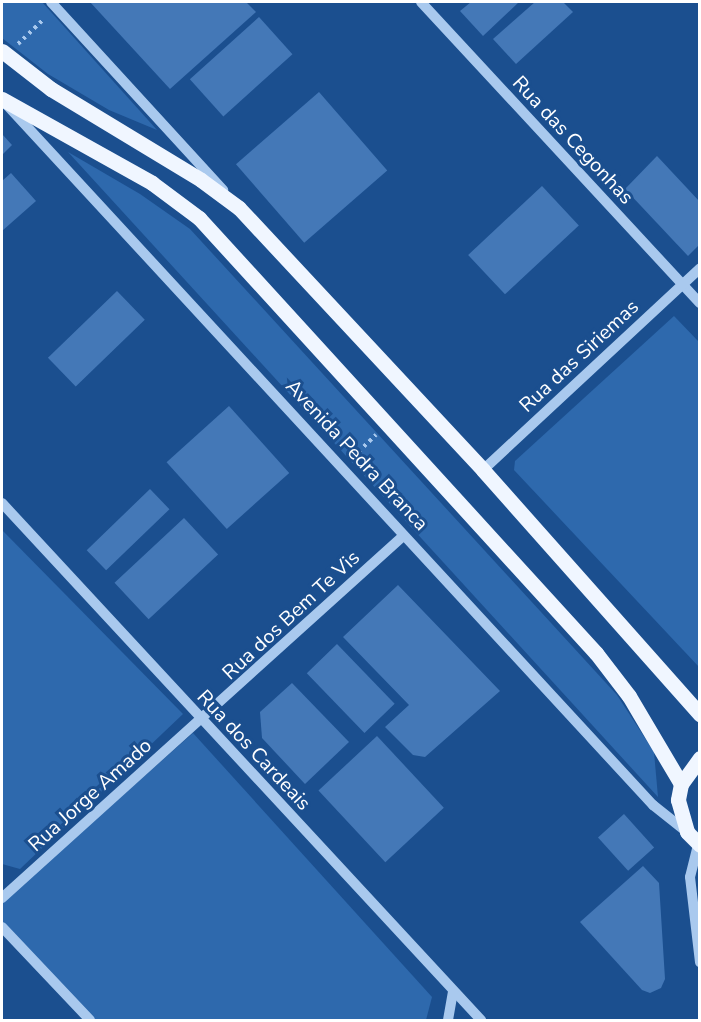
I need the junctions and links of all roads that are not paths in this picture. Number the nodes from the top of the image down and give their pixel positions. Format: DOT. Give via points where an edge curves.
graph roads {
  1 [pos="421,2"];
  2 [pos="54,4"];
  3 [pos="4,52"];
  4 [pos="2,100"];
  5 [pos="239,208"];
  6 [pos="699,268"];
  7 [pos="682,284"];
  8 [pos="699,303"];
  9 [pos="483,470"];
  10 [pos="2,503"];
  11 [pos="403,536"];
  12 [pos="699,714"];
  13 [pos="202,720"];
  14 [pos="699,758"];
  15 [pos="681,783"];
  16 [pos="687,832"];
  17 [pos="699,845"];
  18 [pos="2,898"];
  19 [pos="2,927"];
  20 [pos="699,962"];
  21 [pos="453,990"];
  22 [pos="90,1020"];
  23 [pos="448,1020"];
  24 [pos="481,1020"];
  1 -- 7 [label="street, Rua das Cegonhas"];
  2 -- 5 [label="street"];
  3 -- 5 [label="main road" via="51,89 201,180"];
  4 -- 11 [label="street, Avenida Pedra Branca"];
  4 -- 15 [label="main road, Avenida Pedra Branca" via="152,183 199,218 596,653 629,696"];
  5 -- 9 [label="main road"];
  6 -- 7 [label="street, Rua das Siriemas"];
  7 -- 8 [label="street, Rua das Cegonhas"];
  7 -- 9 [label="street, Rua das Siriemas"];
  9 -- 12 [label="main road"];
  10 -- 13 [label="street, Rua dos Cardeais"];
  11 -- 13 [label="street, Rua dos Bem Te Vis"];
  11 -- 16 [label="street, Avenida Pedra Branca" via="653,805"];
  13 -- 18 [label="street, Rua Jorge Amado"];
  13 -- 21 [label="street, Rua dos Cardeais"];
  14 -- 15 [label="main road"];
  15 -- 16 [label="main road" via="678,800"];
  16 -- 17 [label="main road"];
  17 -- 20 [label="street" via="690,877"];
  19 -- 22 [label="street"];
  21 -- 23 [label="street"];
  21 -- 24 [label="street, Rua dos Cardeais"];
}
